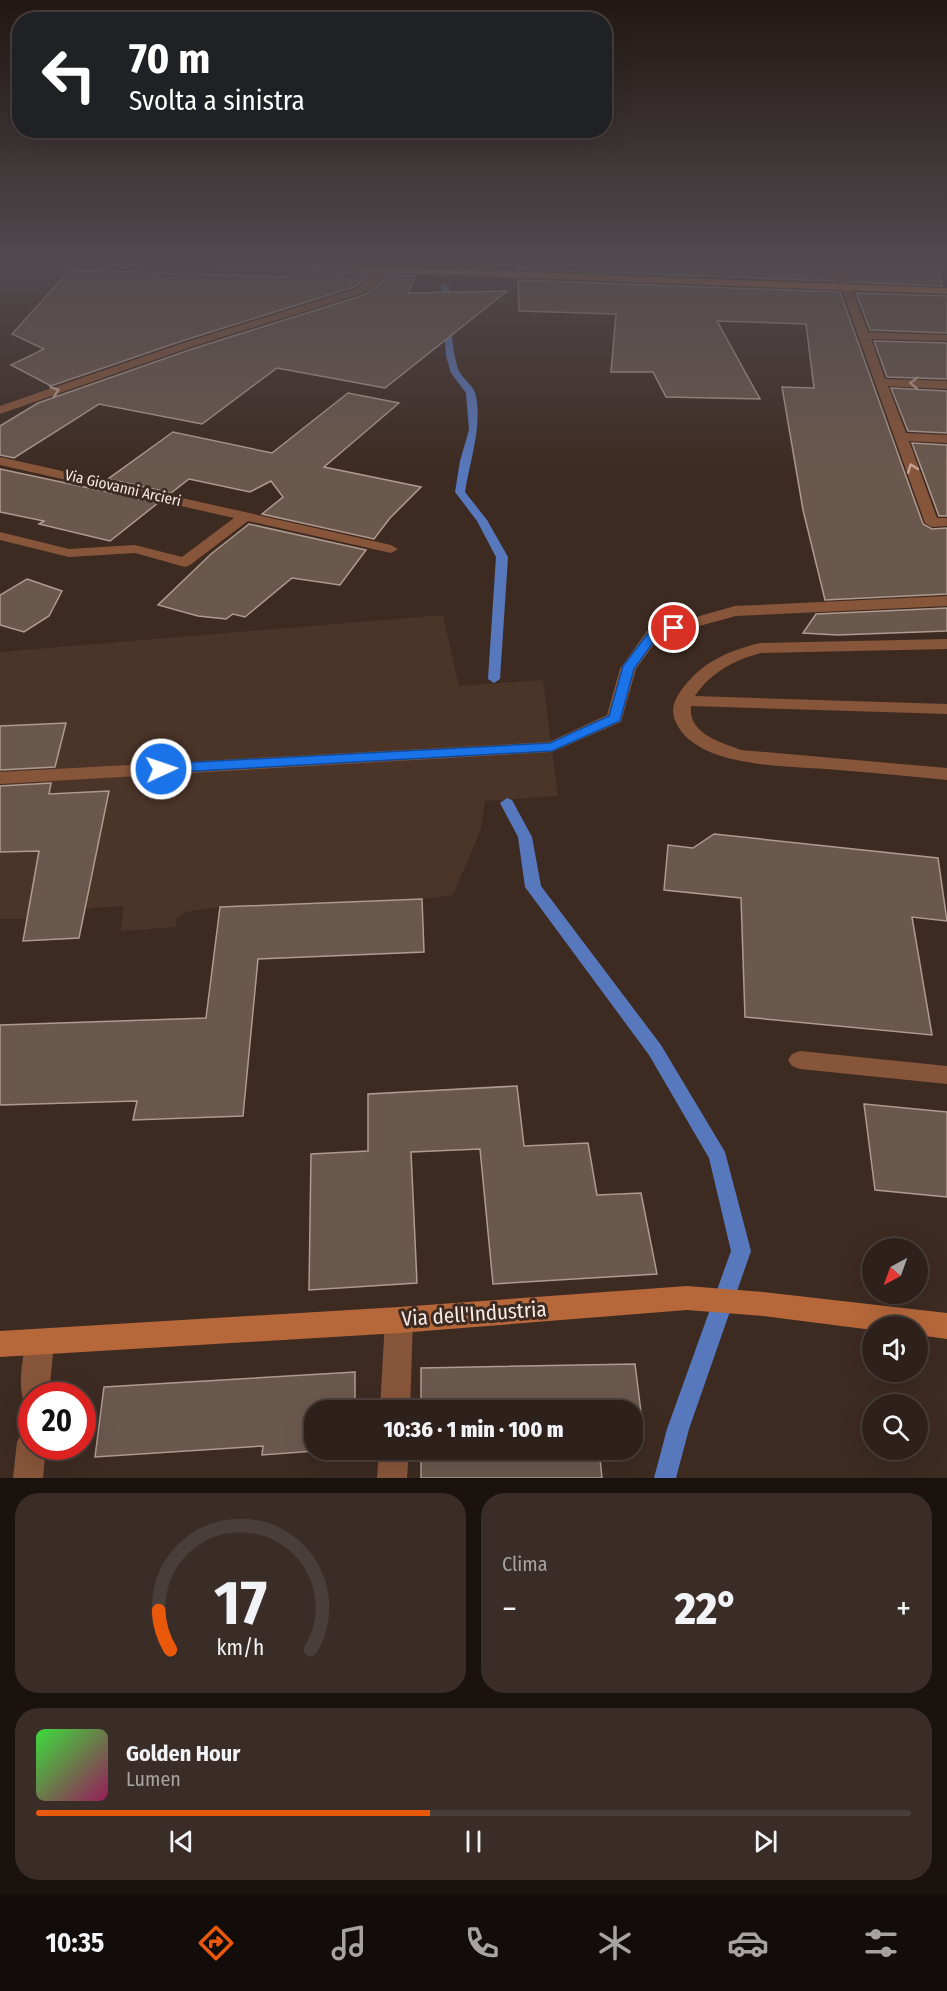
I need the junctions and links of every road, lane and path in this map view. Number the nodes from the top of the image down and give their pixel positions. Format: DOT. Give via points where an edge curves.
graph roads {
  1 [pos="228,332"];
  2 [pos="862,332"];
  3 [pos="863,335"];
  4 [pos="947,338"];
  5 [pos="881,382"];
  6 [pos="947,385"];
  7 [pos="0,410"];
  8 [pos="900,436"];
  9 [pos="947,439"];
  10 [pos="0,461"];
  11 [pos="245,516"];
  12 [pos="940,522"];
  13 [pos="0,536"];
  14 [pos="391,549"];
  15 [pos="947,601"];
  16 [pos="947,644"];
  17 [pos="682,700"];
  18 [pos="947,709"];
  19 [pos="947,774"];
  20 [pos="0,778"];
  21 [pos="800,1060"];
  22 [pos="947,1075"];
  23 [pos="399,1320"];
  24 [pos="947,1326"];
  25 [pos="40,1342"];
  26 [pos="0,1344"];
  27 [pos="36,1382"];
  28 [pos="395,1400"];
  29 [pos="30,1460"];
  30 [pos="393,1460"];
  31 [pos="28,1478"];
  32 [pos="392,1478"];
  7 -- 1 [label="street, one-way"];
  2 -- 3 [label="street"];
  3 -- 4 [label="street"];
  3 -- 5 [label="street"];
  6 -- 5 [label="street, one-way"];
  5 -- 8 [label="street"];
  8 -- 9 [label="street"];
  12 -- 8 [label="street, one-way"];
  10 -- 11 [label="street, Via Giovanni Arcieri"];
  11 -- 13 [label="street" via="185,562 135,549 69,553"];
  11 -- 14 [label="street, Via Giovanni Arcieri"];
  15 -- 20 [label="street" via="735,611 653,634 628,669 615,718 552,747"];
  16 -- 17 [label="street" via="760,648 734,655 714,667"];
  17 -- 18 [label="street"];
  17 -- 19 [label="street" via="687,730 709,745 739,755"];
  21 -- 22 [label="street"];
  23 -- 24 [label="street, Via dell'Industria" via="687,1298"];
  23 -- 25 [label="street, Via dell'Industria"];
  23 -- 28 [label="street"];
  25 -- 26 [label="street, Via dell'Industria"];
  25 -- 27 [label="street"];
  29 -- 31 [label="street"];
  30 -- 32 [label="street"];
}
